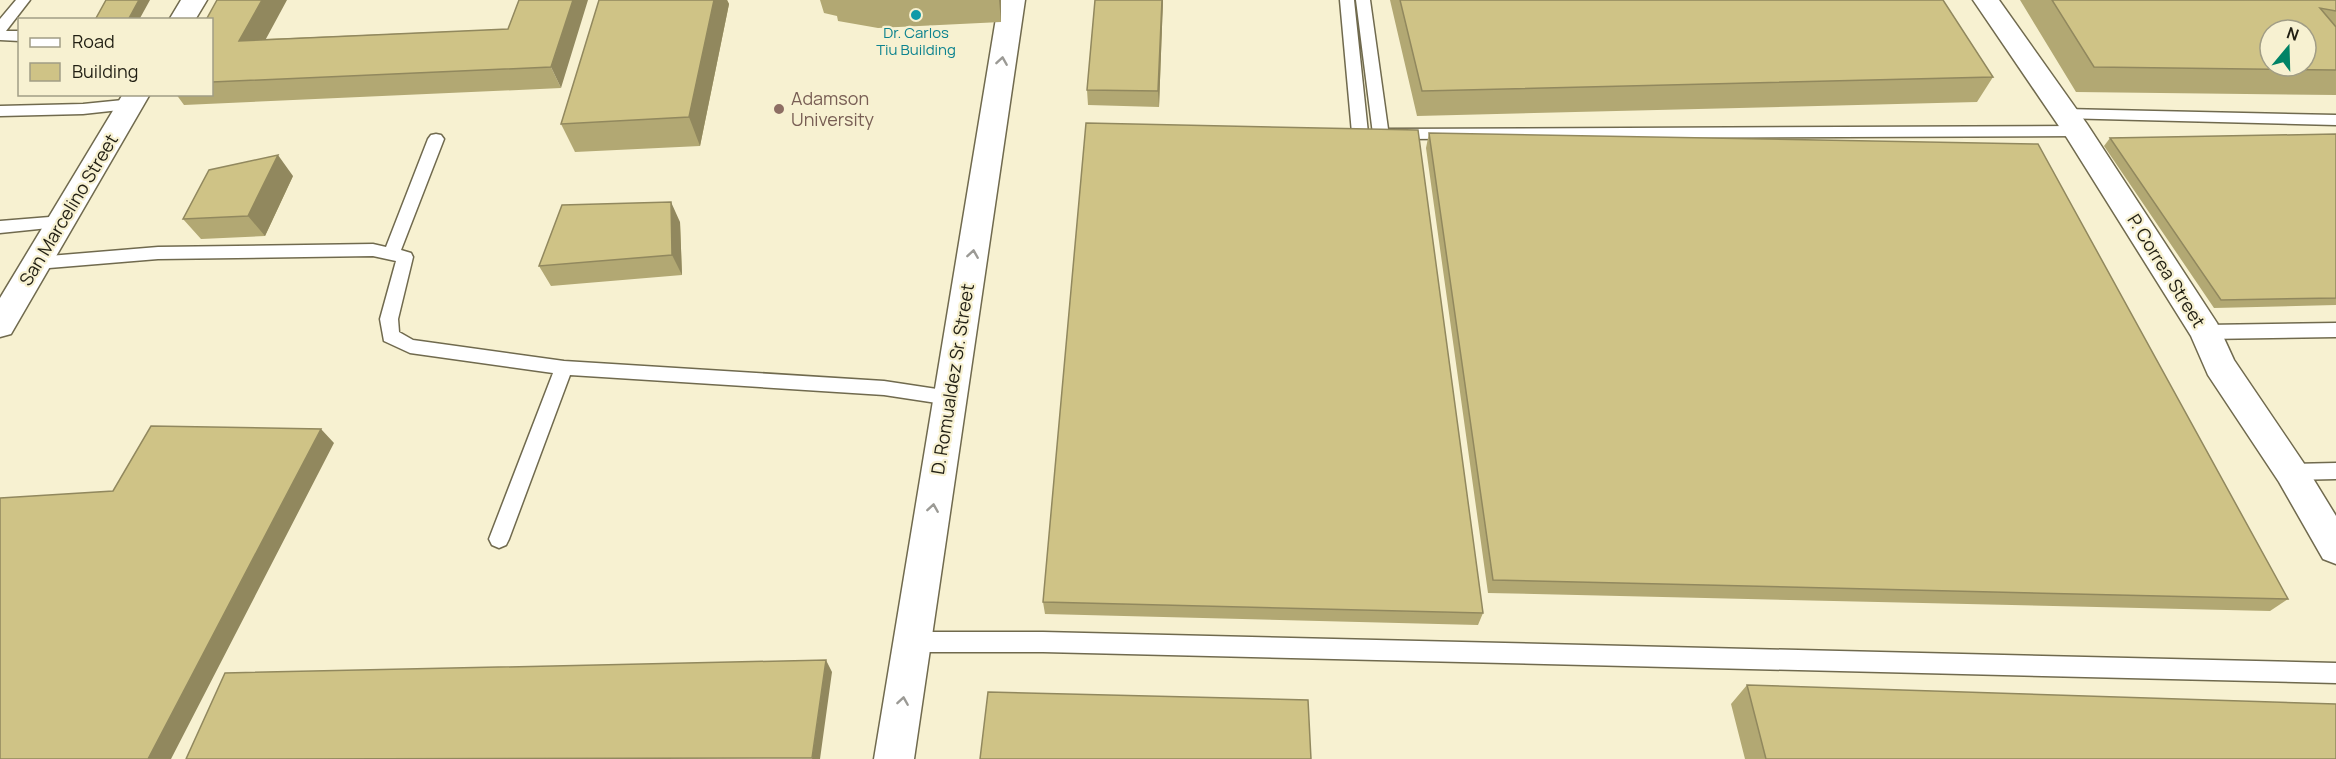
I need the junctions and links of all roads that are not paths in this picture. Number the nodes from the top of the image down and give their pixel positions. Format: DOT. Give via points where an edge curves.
graph roads {
  1 [pos="23,0"];
  2 [pos="194,0"];
  3 [pos="1012,0"];
  4 [pos="1347,0"];
  5 [pos="1363,0"];
  6 [pos="1986,0"];
  7 [pos="183,18"];
  8 [pos="0,29"];
  9 [pos="0,35"];
  10 [pos="18,36"];
  11 [pos="135,99"];
  12 [pos="0,111"];
  13 [pos="2336,120"];
  14 [pos="2071,122"];
  15 [pos="1360,133"];
  16 [pos="436,139"];
  17 [pos="62,222"];
  18 [pos="0,228"];
  19 [pos="392,253"];
  20 [pos="37,263"];
  21 [pos="0,325"];
  22 [pos="2336,330"];
  23 [pos="2206,332"];
  24 [pos="564,368"];
  25 [pos="950,398"];
  26 [pos="2336,471"];
  27 [pos="2291,472"];
  28 [pos="499,539"];
  29 [pos="2336,548"];
  30 [pos="912,642"];
  31 [pos="2336,673"];
  32 [pos="894,759"];
  1 -- 8 [label="lane"];
  2 -- 7 [label="main road"];
  25 -- 3 [label="main road, D. Romualdez Sr. Street, one-way"];
  4 -- 15 [label="lane"];
  5 -- 14 [label="lane" via="1382,134"];
  6 -- 14 [label="main road, P. Correa Street"];
  9 -- 10 [label="lane"];
  11 -- 12 [label="lane" via="83,109"];
  11 -- 17 [label="main road, San Marcelino Street"];
  13 -- 14 [label="lane"];
  14 -- 23 [label="main road, P. Correa Street"];
  16 -- 19 [label="lane"];
  17 -- 18 [label="lane"];
  17 -- 20 [label="main road, San Marcelino Street"];
  19 -- 20 [label="lane" via="158,253"];
  19 -- 24 [label="lane" via="405,257 389,319 390,336 410,346"];
  20 -- 21 [label="main road, San Marcelino Street"];
  22 -- 23 [label="lane"];
  23 -- 27 [label="main road, P. Correa Street" via="2220,366"];
  24 -- 25 [label="lane" via="884,388"];
  24 -- 28 [label="lane"];
  30 -- 25 [label="main road, D. Romualdez Sr. Street, one-way"];
  26 -- 27 [label="lane"];
  27 -- 29 [label="main road, P. Correa Street"];
  30 -- 31 [label="lane" via="1055,642"];
  32 -- 30 [label="main road, D. Romualdez Sr. Street, one-way"];
}
